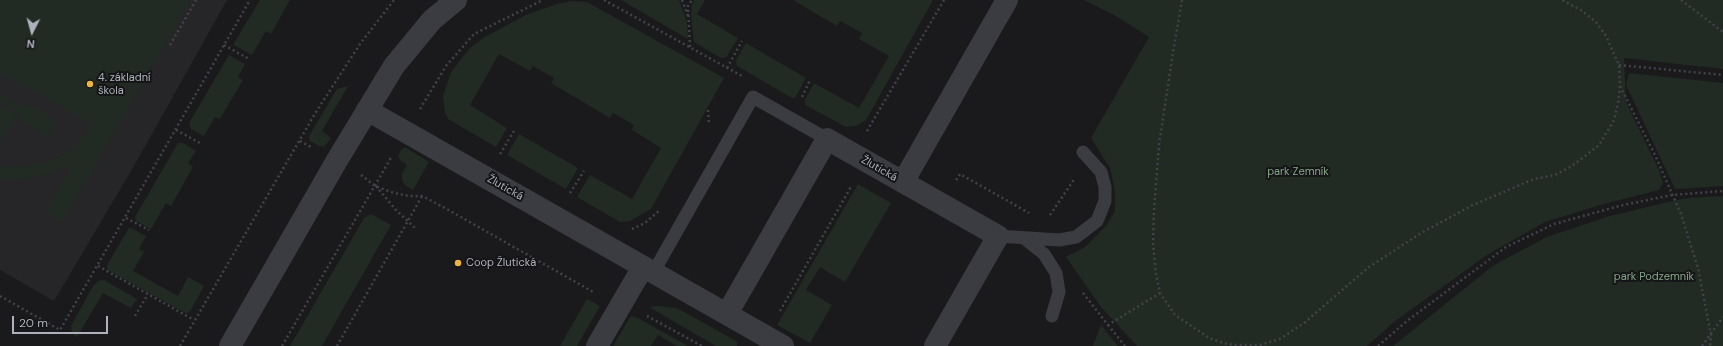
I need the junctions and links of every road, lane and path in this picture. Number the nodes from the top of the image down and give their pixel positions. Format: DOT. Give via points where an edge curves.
graph roads {
  1 [pos="196,0"];
  2 [pos="250,0"];
  3 [pos="394,0"];
  4 [pos="456,0"];
  5 [pos="604,0"];
  6 [pos="682,0"];
  7 [pos="692,0"];
  8 [pos="944,0"];
  9 [pos="1007,0"];
  10 [pos="1182,0"];
  11 [pos="1562,0"];
  12 [pos="1681,0"];
  13 [pos="689,20"];
  14 [pos="1723,32"];
  15 [pos="742,41"];
  16 [pos="224,45"];
  17 [pos="170,46"];
  18 [pos="690,47"];
  19 [pos="249,59"];
  20 [pos="1619,65"];
  21 [pos="727,68"];
  22 [pos="1723,75"];
  23 [pos="748,80"];
  24 [pos="810,80"];
  25 [pos="1620,86"];
  26 [pos="799,101"];
  27 [pos="422,105"];
  28 [pos="426,109"];
  29 [pos="367,110"];
  30 [pos="708,110"];
  31 [pos="176,130"];
  32 [pos="514,131"];
  33 [pos="706,131"];
  34 [pos="827,139"];
  35 [pos="300,141"];
  36 [pos="200,143"];
  37 [pos="501,152"];
  38 [pos="1083,152"];
  39 [pos="866,161"];
  40 [pos="336,162"];
  41 [pos="584,172"];
  42 [pos="1070,172"];
  43 [pos="903,182"];
  44 [pos="954,183"];
  45 [pos="375,186"];
  46 [pos="1723,191"];
  47 [pos="1672,195"];
  48 [pos="422,196"];
  49 [pos="567,199"];
  50 [pos="663,207"];
  51 [pos="1032,215"];
  52 [pos="1049,216"];
  53 [pos="126,218"];
  54 [pos="407,221"];
  55 [pos="414,228"];
  56 [pos="626,229"];
  57 [pos="149,230"];
  58 [pos="998,236"];
  59 [pos="1025,239"];
  60 [pos="98,266"];
  61 [pos="648,270"];
  62 [pos="1080,289"];
  63 [pos="1160,293"];
  64 [pos="148,294"];
  65 [pos="0,296"];
  66 [pos="620,306"];
  67 [pos="727,314"];
  68 [pos="135,316"];
  69 [pos="1052,316"];
  70 [pos="1723,317"];
  71 [pos="194,320"];
  72 [pos="1108,325"];
  73 [pos="758,332"];
  74 [pos="1711,335"];
  75 [pos="180,346"];
  76 [pos="230,346"];
  77 [pos="337,346"];
  78 [pos="597,346"];
  79 [pos="702,346"];
  80 [pos="783,346"];
  81 [pos="935,346"];
  82 [pos="1125,346"];
  83 [pos="1238,346"];
  84 [pos="1378,346"];
  85 [pos="1702,346"];
  86 [pos="1710,346"];
  1 -- 17 [label="path"];
  2 -- 16 [label="path"];
  3 -- 35 [label="path" via="360,44"];
  4 -- 29 [label="street" via="420,32 394,66"];
  5 -- 18 [label="path"];
  6 -- 13 [label="path"];
  7 -- 13 [label="path" via="688,6"];
  8 -- 39 [label="path" via="864,137"];
  9 -- 43 [label="street"];
  10 -- 63 [label="path" via="1156,177 1153,244"];
  11 -- 20 [label="path" via="1596,22 1606,36"];
  12 -- 14 [label="path"];
  13 -- 18 [label="path"];
  15 -- 21 [label="path"];
  16 -- 19 [label="path"];
  16 -- 31 [label="path"];
  18 -- 21 [label="path"];
  20 -- 22 [label="path"];
  20 -- 25 [label="path"];
  21 -- 23 [label="path"];
  24 -- 26 [label="path"];
  25 -- 47 [label="path"];
  25 -- 83 [label="path" via="1614,120 1607,133 1599,146 1572,166 1555,175 1534,179 1438,223 1369,268 1304,323 1280,339 1260,345"];
  27 -- 28 [label="path"];
  29 -- 40 [label="street"];
  29 -- 61 [label="street, Žlutická"];
  30 -- 33 [label="path" via="709,125"];
  31 -- 36 [label="path"];
  31 -- 53 [label="path"];
  32 -- 37 [label="path"];
  34 -- 39 [label="street, Žlutická"];
  34 -- 61 [label="lane" via="753,97"];
  34 -- 67 [label="street"];
  35 -- 40 [label="path"];
  35 -- 71 [label="path"];
  38 -- 59 [label="lane" via="1101,172 1105,187 1105,201 1097,221 1076,237 1059,240"];
  39 -- 43 [label="street, Žlutická"];
  39 -- 73 [label="path" via="775,320"];
  40 -- 45 [label="path" via="368,179"];
  40 -- 76 [label="street"];
  41 -- 49 [label="path"];
  42 -- 52 [label="path" via="1076,177"];
  43 -- 58 [label="street, Žlutická"];
  44 -- 51 [label="path" via="960,174"];
  45 -- 48 [label="path" via="394,193"];
  45 -- 54 [label="path"];
  46 -- 47 [label="path"];
  47 -- 74 [label="path" via="1682,214 1698,268"];
  47 -- 84 [label="path" via="1554,224 1506,247"];
  48 -- 54 [label="path"];
  48 -- 66 [label="path"];
  50 -- 56 [label="path" via="645,223"];
  53 -- 57 [label="path"];
  53 -- 60 [label="path"];
  54 -- 55 [label="path"];
  54 -- 77 [label="path"];
  58 -- 59 [label="lane"];
  58 -- 81 [label="street"];
  59 -- 69 [label="lane" via="1044,254 1056,274 1059,292"];
  60 -- 64 [label="path"];
  60 -- 65 [label="path" via="60,330"];
  61 -- 66 [label="street"];
  61 -- 67 [label="street, Žlutická"];
  62 -- 72 [label="path"];
  63 -- 72 [label="path"];
  63 -- 83 [label="path" via="1175,315 1191,327 1209,338"];
  64 -- 68 [label="path"];
  64 -- 71 [label="path"];
  66 -- 78 [label="street"];
  66 -- 79 [label="path" via="639,312"];
  67 -- 73 [label="street, Žlutická"];
  70 -- 74 [label="path"];
  71 -- 75 [label="path"];
  72 -- 82 [label="path"];
  73 -- 80 [label="street, Žlutická"];
  74 -- 85 [label="path"];
  74 -- 86 [label="path"];
}
